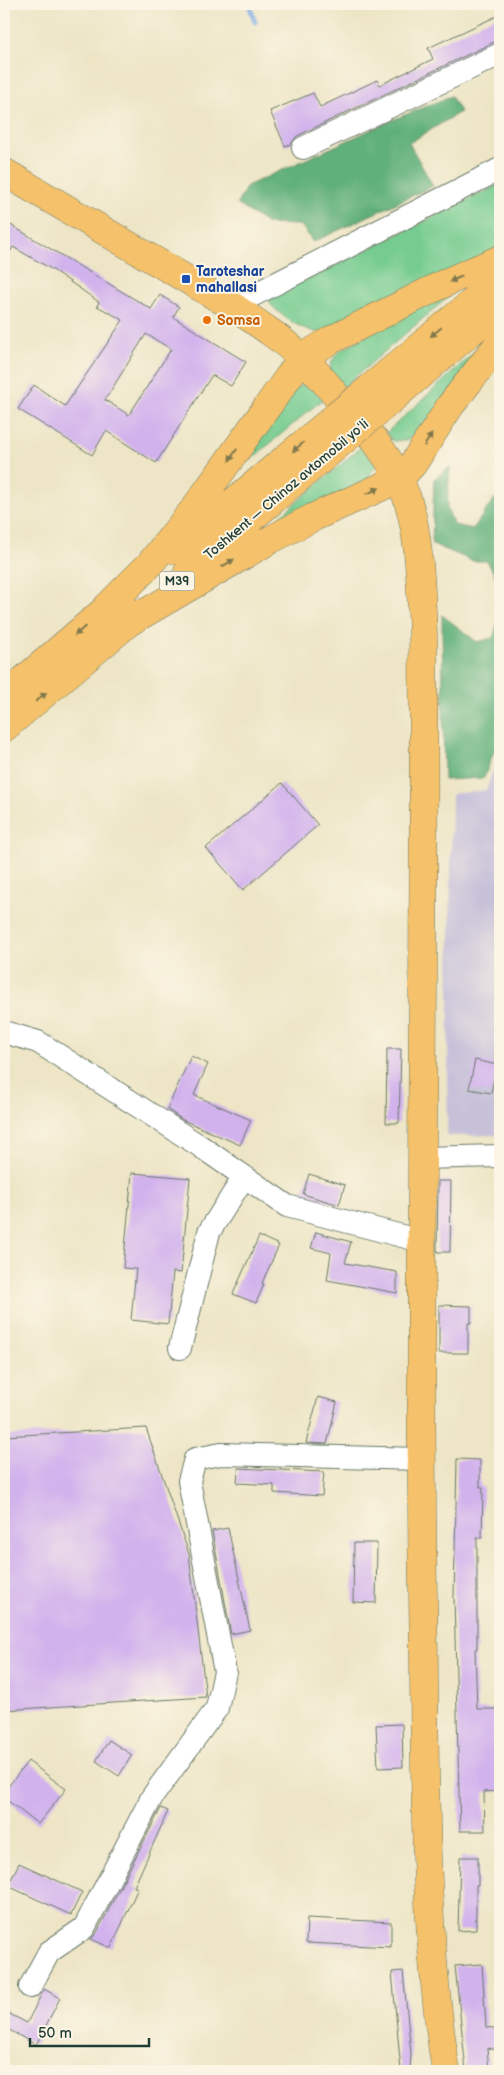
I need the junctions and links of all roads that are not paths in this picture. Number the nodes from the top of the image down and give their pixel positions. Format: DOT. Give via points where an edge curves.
graph roads {
  1 [pos="500,54"];
  2 [pos="302,148"];
  3 [pos="500,169"];
  4 [pos="4,172"];
  5 [pos="500,259"];
  6 [pos="500,279"];
  7 [pos="232,306"];
  8 [pos="500,307"];
  9 [pos="500,342"];
  10 [pos="302,358"];
  11 [pos="377,396"];
  12 [pos="406,471"];
  13 [pos="117,616"];
  14 [pos="4,697"];
  15 [pos="4,728"];
  16 [pos="4,1032"];
  17 [pos="500,1156"];
  18 [pos="421,1158"];
  19 [pos="244,1177"];
  20 [pos="421,1241"];
  21 [pos="180,1348"];
  22 [pos="421,1459"];
  23 [pos="30,1987"];
  24 [pos="446,2071"];
  1 -- 2 [label="street"];
  3 -- 7 [label="street"];
  4 -- 7 [label="main road"];
  5 -- 10 [label="main road, one-way" via="449,281"];
  6 -- 11 [label="main road, Toshkent — Chinoz avtomobil yoʻli / M39, one-way"];
  7 -- 10 [label="main road"];
  8 -- 11 [label="main road, Toshkent — Chinoz avtomobil yoʻli / M39"];
  12 -- 9 [label="main road, one-way" via="450,406"];
  10 -- 12 [label="main road"];
  10 -- 13 [label="main road, one-way" via="149,565"];
  11 -- 13 [label="main road, Toshkent — Chinoz avtomobil yoʻli / M39, bridge"];
  13 -- 12 [label="main road, one-way"];
  12 -- 18 [label="main road" via="421,590 423,634"];
  13 -- 14 [label="main road, Toshkent — Chinoz avtomobil yoʻli / M39, one-way"];
  15 -- 13 [label="main road, Toshkent — Chinoz avtomobil yoʻli / M39, one-way"];
  16 -- 19 [label="street" via="38,1042"];
  17 -- 18 [label="street"];
  18 -- 20 [label="main road"];
  19 -- 20 [label="street" via="287,1206"];
  19 -- 21 [label="street" via="209,1232"];
  20 -- 22 [label="main road"];
  22 -- 23 [label="street" via="220,1454 195,1459 189,1481 225,1672 217,1708 152,1797 84,1928 49,1952"];
  22 -- 24 [label="main road" via="431,1941"];
}
